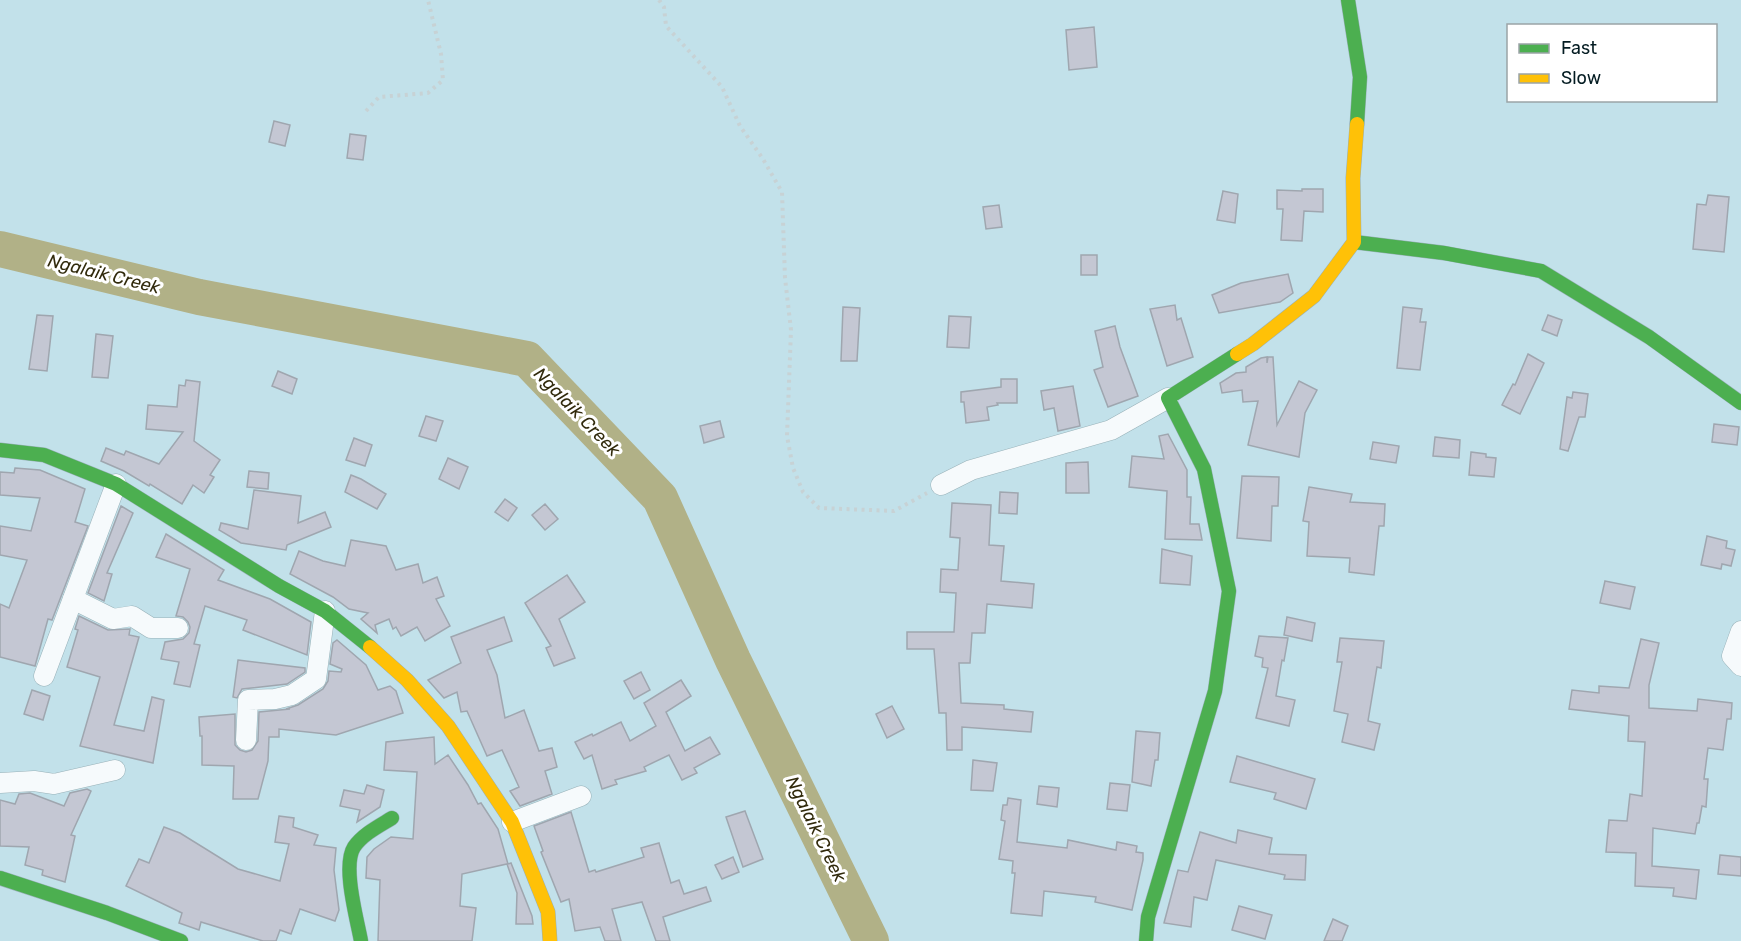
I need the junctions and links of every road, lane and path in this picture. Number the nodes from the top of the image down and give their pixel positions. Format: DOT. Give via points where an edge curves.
graph roads {
  1 [pos="428,0"];
  2 [pos="659,0"];
  3 [pos="1348,0"];
  4 [pos="366,111"];
  5 [pos="1354,242"];
  6 [pos="1168,398"];
  7 [pos="1741,403"];
  8 [pos="0,450"];
  9 [pos="116,484"];
  10 [pos="941,485"];
  11 [pos="73,599"];
  12 [pos="325,611"];
  13 [pos="178,628"];
  14 [pos="1741,631"];
  15 [pos="1741,666"];
  16 [pos="44,676"];
  17 [pos="246,740"];
  18 [pos="116,770"];
  19 [pos="0,783"];
  20 [pos="581,795"];
  21 [pos="392,818"];
  22 [pos="512,822"];
  23 [pos="0,878"];
  24 [pos="181,941"];
  25 [pos="361,941"];
  26 [pos="550,941"];
  27 [pos="1146,941"];
  1 -- 4 [label="path" via="443,80 428,93 379,98"];
  2 -- 10 [label="path" via="664,7 666,26 722,87 740,126 782,192 791,330 787,436 792,468 803,492 819,508 894,511"];
  3 -- 5 [label="street" via="1360,77 1353,178"];
  5 -- 6 [label="street" via="1314,296 1252,344"];
  5 -- 7 [label="street" via="1541,271 1649,337"];
  6 -- 10 [label="street" via="1111,430 971,470"];
  6 -- 27 [label="street" via="1204,469 1229,591 1215,691 1148,917"];
  8 -- 9 [label="street" via="44,455"];
  9 -- 11 [label="street"];
  9 -- 12 [label="street"];
  11 -- 13 [label="street" via="113,619 132,616 152,628"];
  11 -- 16 [label="street"];
  12 -- 17 [label="street" via="316,679 292,695 248,700"];
  12 -- 22 [label="street" via="407,680 441,719"];
  14 -- 15 [label="street" via="1732,656"];
  18 -- 19 [label="street" via="54,784"];
  20 -- 22 [label="street"];
  21 -- 25 [label="street" via="364,837 352,851 350,865"];
  22 -- 26 [label="street" via="548,912"];
  23 -- 24 [label="street"];
}
